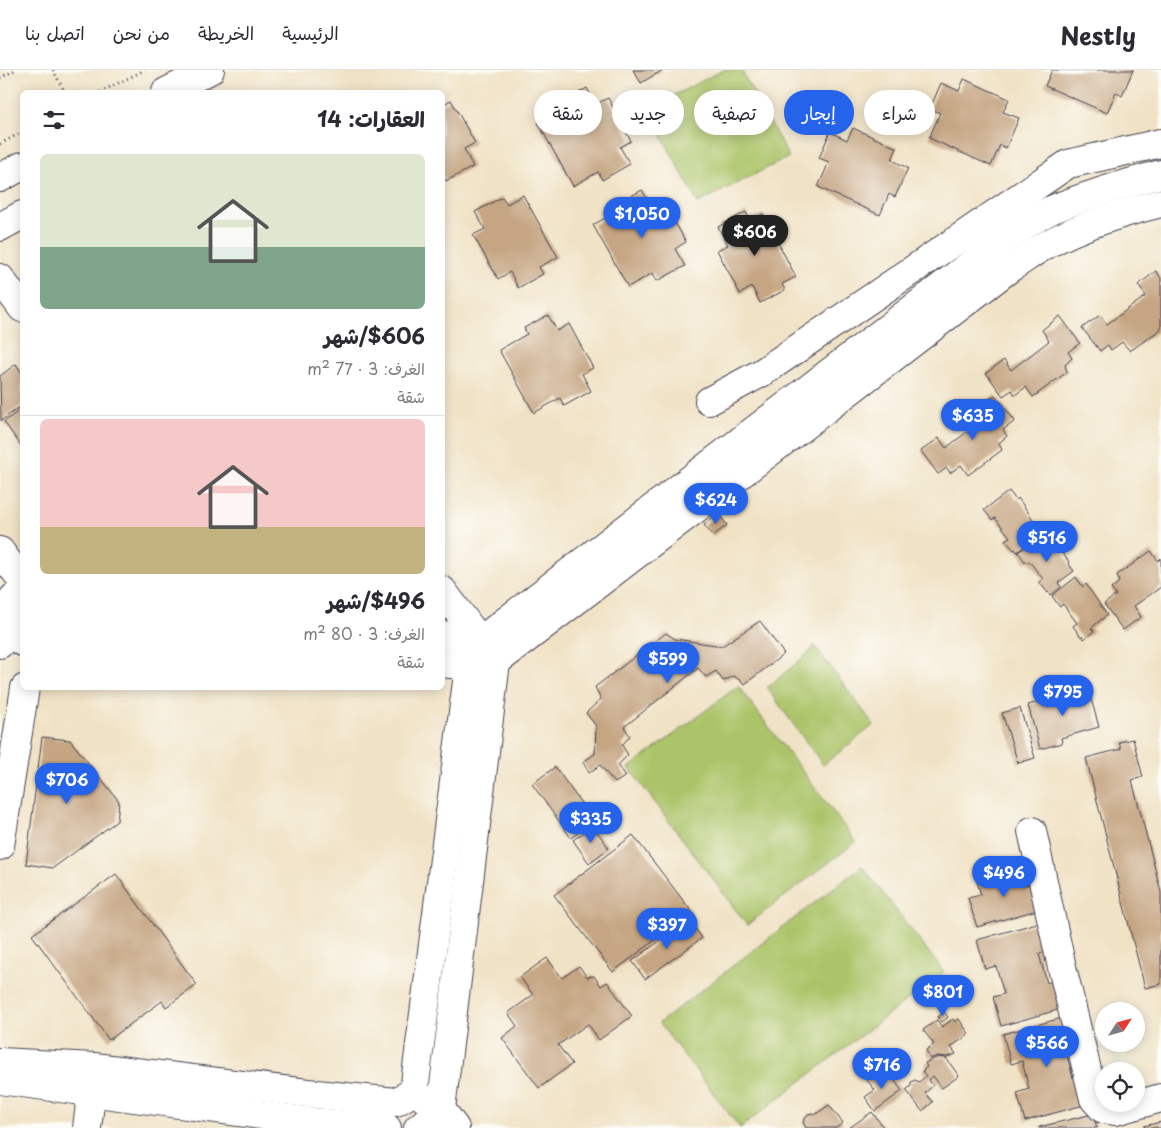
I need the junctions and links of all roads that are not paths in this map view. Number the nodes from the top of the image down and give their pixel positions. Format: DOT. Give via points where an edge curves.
graph roads {
  1 [pos="210,70"];
  2 [pos="170,90"];
  3 [pos="1161,142"];
  4 [pos="20,167"];
  5 [pos="1161,174"];
  6 [pos="0,178"];
  7 [pos="1161,203"];
  8 [pos="20,216"];
  9 [pos="0,227"];
  10 [pos="0,278"];
  11 [pos="20,305"];
  12 [pos="709,401"];
  13 [pos="0,550"];
  14 [pos="20,577"];
  15 [pos="20,594"];
  16 [pos="445,594"];
  17 [pos="2,614"];
  18 [pos="445,634"];
  19 [pos="20,639"];
  20 [pos="481,640"];
  21 [pos="0,644"];
  22 [pos="496,662"];
  23 [pos="445,663"];
  24 [pos="469,666"];
  25 [pos="25,690"];
  26 [pos="1032,831"];
  27 [pos="0,846"];
  28 [pos="0,1066"];
  29 [pos="93,1079"];
  30 [pos="405,1097"];
  31 [pos="1161,1098"];
  32 [pos="448,1119"];
  33 [pos="87,1128"];
  34 [pos="387,1128"];
  35 [pos="414,1128"];
  36 [pos="418,1128"];
  1 -- 2 [label="street"];
  3 -- 12 [label="street" via="1068,164 763,372"];
  4 -- 6 [label="street"];
  5 -- 20 [label="street" via="1099,192 1029,222"];
  7 -- 22 [label="street" via="1111,217 1071,234 1046,245 1010,268"];
  8 -- 9 [label="street"];
  10 -- 11 [label="street"];
  13 -- 14 [label="street"];
  15 -- 17 [label="street"];
  16 -- 20 [label="street"];
  17 -- 19 [label="street"];
  17 -- 21 [label="street"];
  18 -- 20 [label="street"];
  20 -- 22 [label="street"];
  20 -- 24 [label="street"];
  22 -- 24 [label="street"];
  22 -- 32 [label="street"];
  23 -- 24 [label="street"];
  24 -- 30 [label="street"];
  25 -- 27 [label="street"];
  26 -- 31 [label="street" via="1094,1099 1103,1109 1115,1111"];
  28 -- 29 [label="street"];
  29 -- 30 [label="street"];
  29 -- 33 [label="street"];
  29 -- 34 [label="street" via="313,1122"];
  30 -- 32 [label="street"];
  30 -- 35 [label="street"];
  32 -- 36 [label="street"];
}
